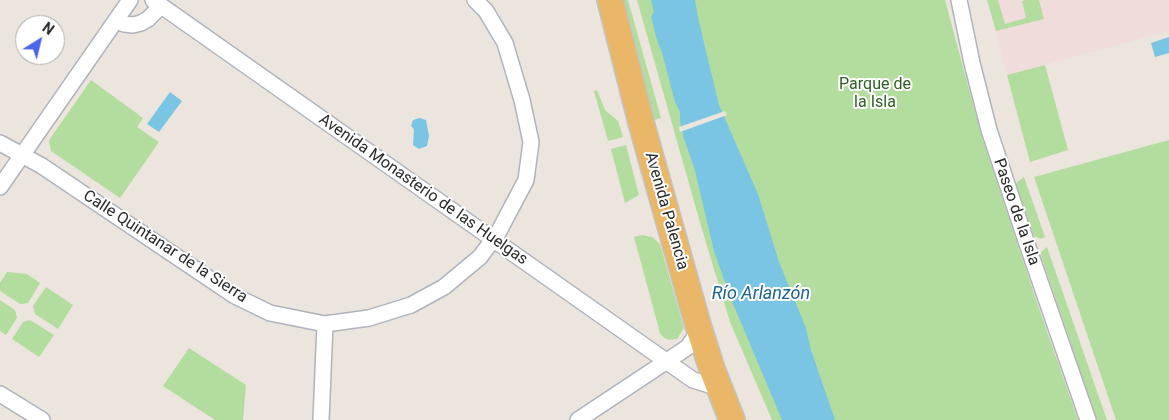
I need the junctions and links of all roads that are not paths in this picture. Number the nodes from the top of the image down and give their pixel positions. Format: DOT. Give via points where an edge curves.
graph roads {
  1 [pos="130,0"];
  2 [pos="475,0"];
  3 [pos="610,0"];
  4 [pos="959,0"];
  5 [pos="157,3"];
  6 [pos="116,20"];
  7 [pos="0,143"];
  8 [pos="22,156"];
  9 [pos="0,187"];
  10 [pos="494,240"];
  11 [pos="325,324"];
  12 [pos="698,325"];
  13 [pos="667,361"];
  14 [pos="708,379"];
  15 [pos="0,394"];
  16 [pos="42,420"];
  17 [pos="321,420"];
  18 [pos="578,420"];
  19 [pos="732,420"];
  20 [pos="1088,420"];
  1 -- 6 [label="street"];
  2 -- 10 [label="street, Calle Quintanar de la Sierra" via="486,11 505,43 522,100 530,142 526,180"];
  3 -- 12 [label="highway, Avenida Palencia"];
  4 -- 20 [label="street, Paseo de la Isla" via="992,139"];
  5 -- 6 [label="street" via="148,19 141,23 124,24"];
  5 -- 10 [label="street, Avenida Monasterio de las Huelgas"];
  6 -- 8 [label="street"];
  7 -- 8 [label="street, Calle Quintanar de la Sierra"];
  8 -- 9 [label="street"];
  8 -- 11 [label="street, Calle Quintanar de la Sierra" via="42,166 236,296 270,313"];
  10 -- 11 [label="street, Calle Quintanar de la Sierra" via="480,257 444,287 410,305 368,318"];
  10 -- 13 [label="street, Avenida Monasterio de las Huelgas"];
  11 -- 17 [label="street"];
  12 -- 13 [label="street" via="693,342"];
  12 -- 14 [label="highway, Avenida Palencia"];
  13 -- 14 [label="street, Avenida Monasterio de las Huelgas"];
  13 -- 18 [label="street"];
  14 -- 19 [label="highway, Avenida Palencia"];
  15 -- 16 [label="street"];
}
